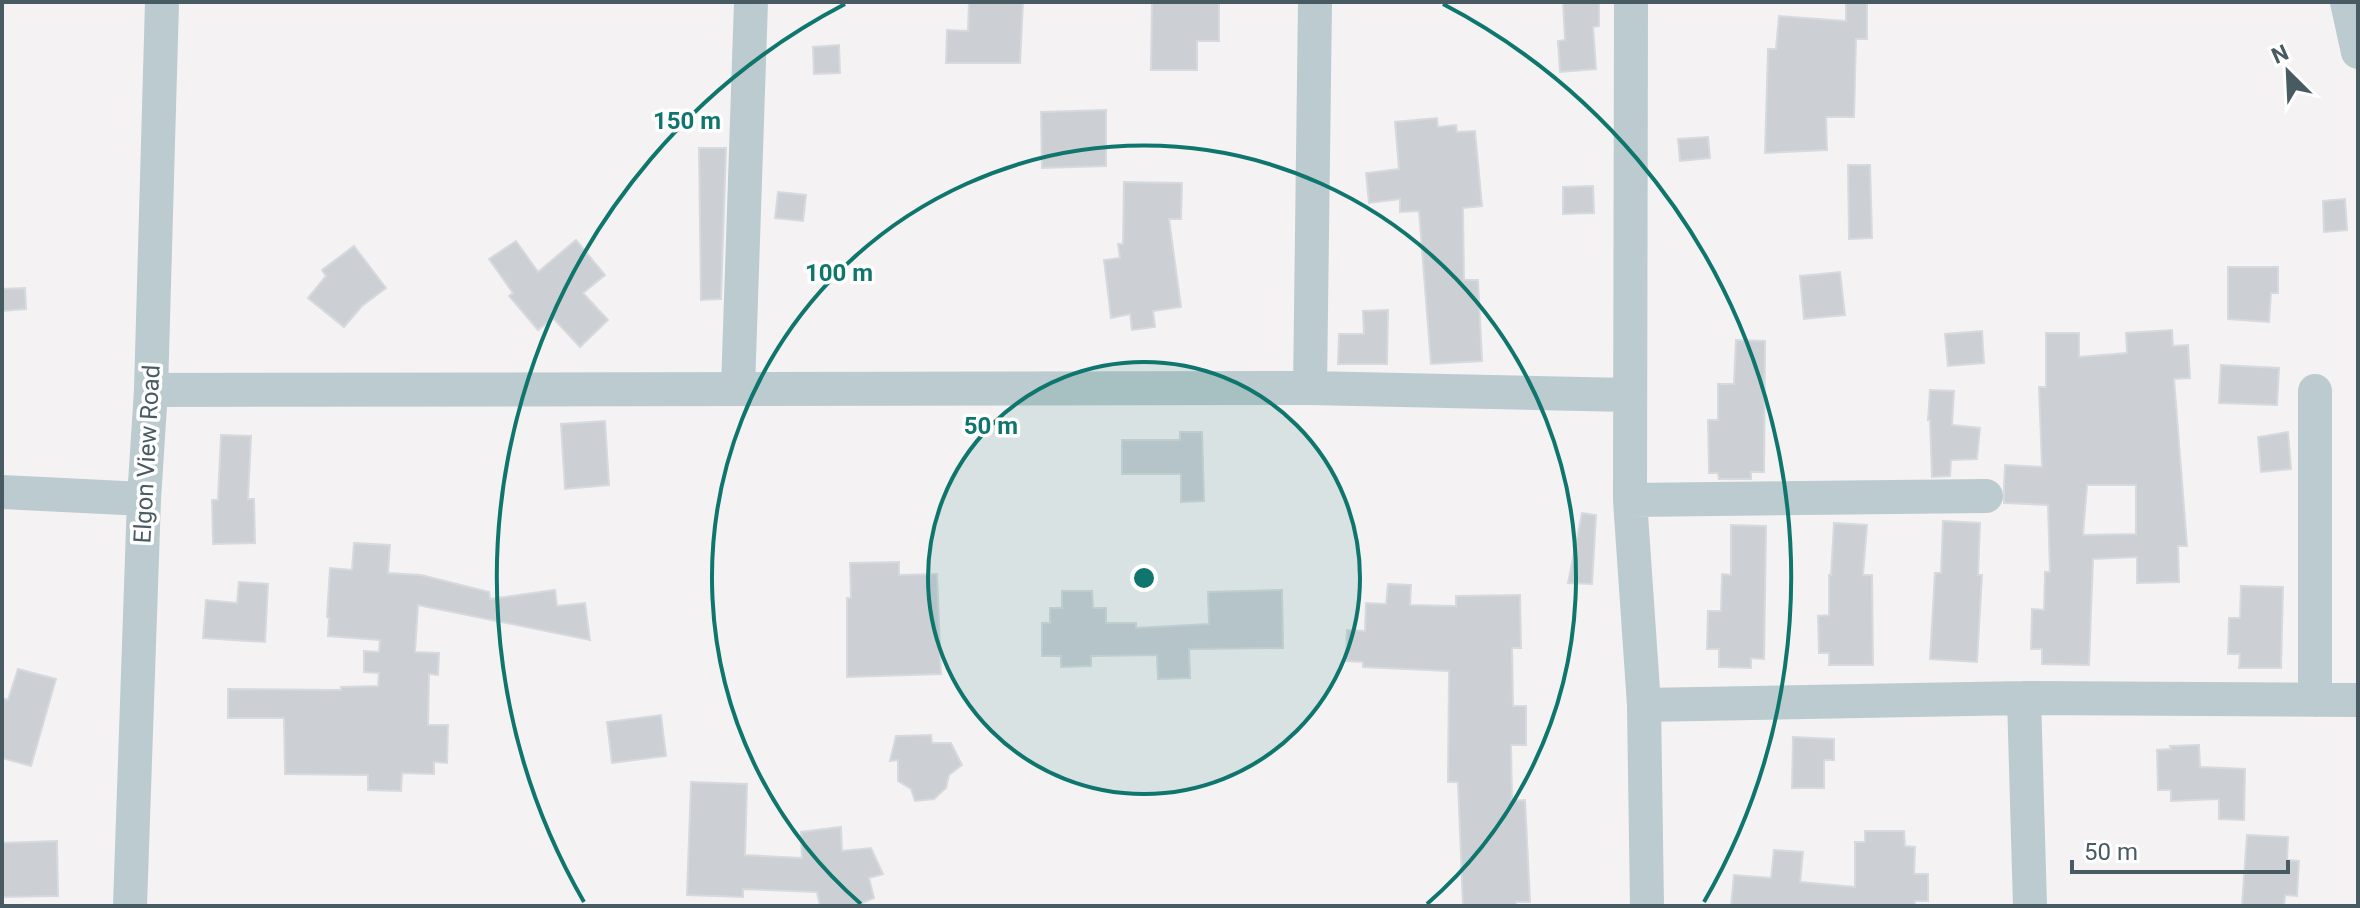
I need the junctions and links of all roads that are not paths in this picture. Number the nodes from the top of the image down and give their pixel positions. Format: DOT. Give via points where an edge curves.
graph roads {
  1 [pos="162,2"];
  2 [pos="751,2"];
  3 [pos="1315,2"];
  4 [pos="1631,2"];
  5 [pos="2347,2"];
  6 [pos="2358,52"];
  7 [pos="738,388"];
  8 [pos="1310,388"];
  9 [pos="151,390"];
  10 [pos="2315,391"];
  11 [pos="1629,395"];
  12 [pos="2,492"];
  13 [pos="1986,496"];
  14 [pos="144,499"];
  15 [pos="1630,500"];
  16 [pos="2024,698"];
  17 [pos="2315,700"];
  18 [pos="2358,700"];
  19 [pos="1644,705"];
  20 [pos="130,906"];
  21 [pos="1647,906"];
  22 [pos="2030,906"];
  1 -- 9 [label="street, Elgon View Road"];
  2 -- 7 [label="street"];
  3 -- 8 [label="street"];
  4 -- 11 [label="street"];
  5 -- 6 [label="street"];
  7 -- 8 [label="street"];
  7 -- 9 [label="street"];
  8 -- 11 [label="street"];
  9 -- 14 [label="street, Elgon View Road"];
  10 -- 17 [label="street"];
  11 -- 15 [label="street"];
  12 -- 14 [label="street"];
  13 -- 15 [label="street"];
  14 -- 20 [label="street, Elgon View Road"];
  15 -- 19 [label="street"];
  16 -- 17 [label="street"];
  16 -- 19 [label="street"];
  16 -- 22 [label="street"];
  17 -- 18 [label="street"];
  19 -- 21 [label="street"];
}
